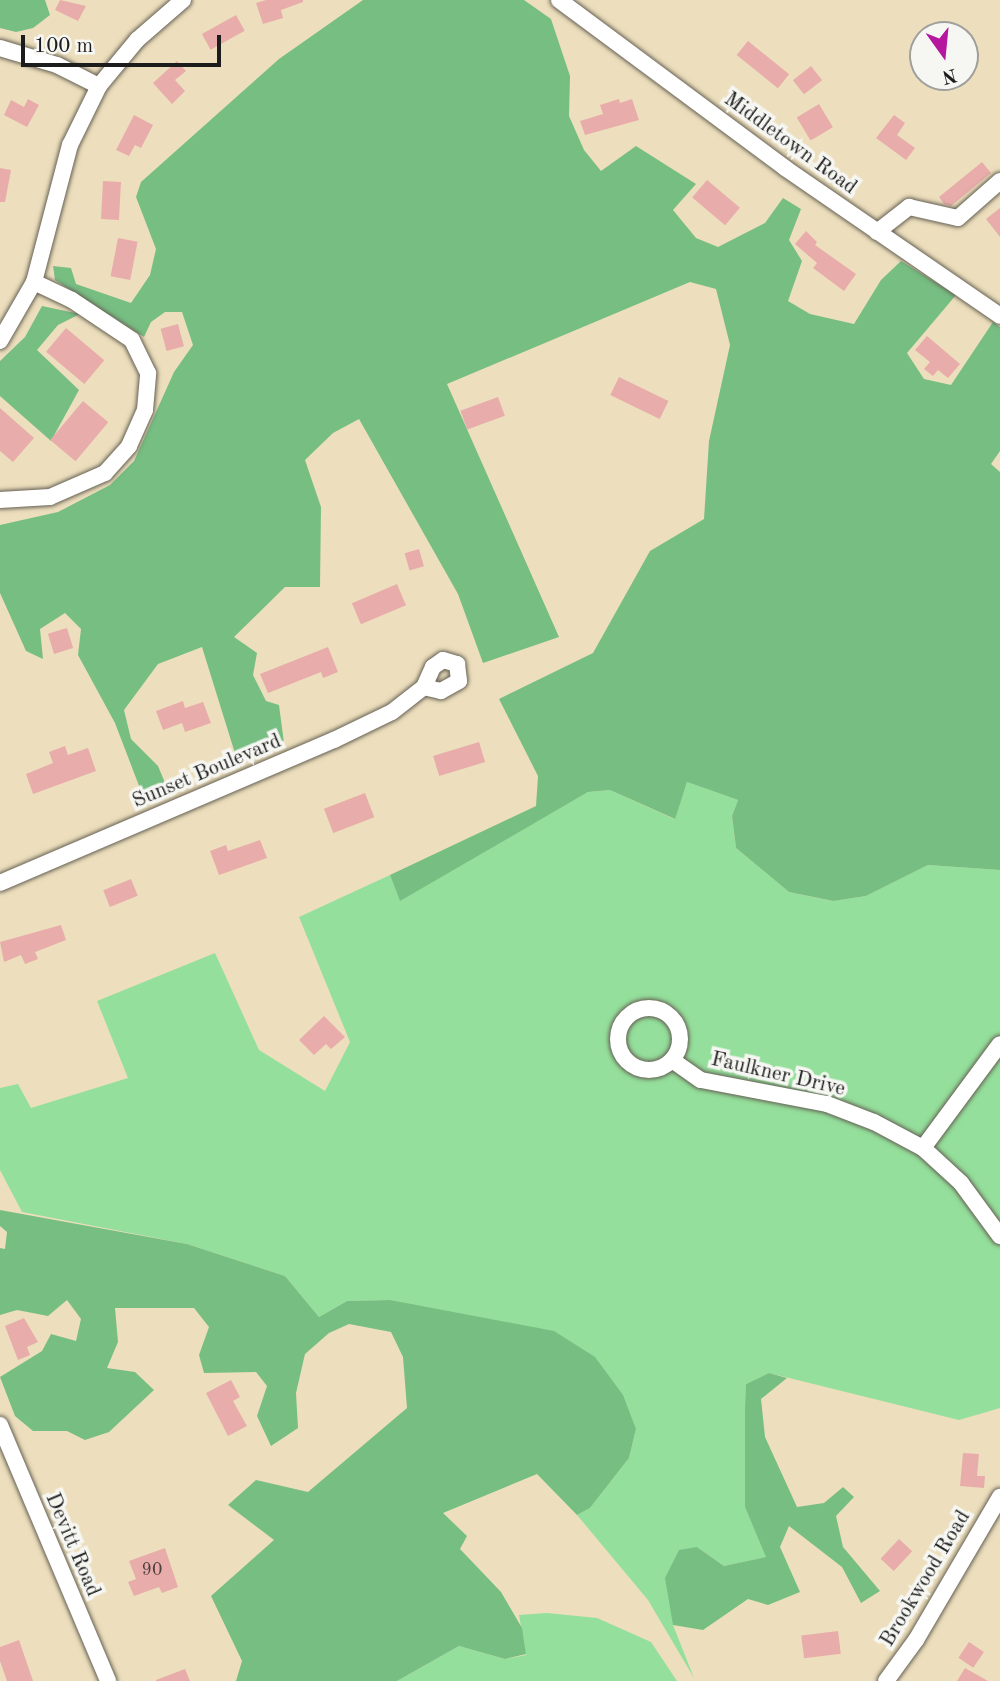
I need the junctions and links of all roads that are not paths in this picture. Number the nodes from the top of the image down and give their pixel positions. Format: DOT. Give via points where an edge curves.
graph roads {
  1 [pos="183,0"];
  2 [pos="559,0"];
  3 [pos="0,48"];
  4 [pos="99,86"];
  5 [pos="1000,181"];
  6 [pos="877,232"];
  7 [pos="34,282"];
  8 [pos="1000,316"];
  9 [pos="0,341"];
  10 [pos="0,500"];
  11 [pos="424,688"];
  12 [pos="0,883"];
  13 [pos="1000,1044"];
  14 [pos="672,1060"];
  15 [pos="923,1148"];
  16 [pos="1000,1236"];
  17 [pos="0,1425"];
  18 [pos="1000,1497"];
  19 [pos="108,1681"];
  20 [pos="886,1681"];
  1 -- 4 [label="street" via="137,40"];
  2 -- 6 [label="street, Middletown Road"];
  3 -- 4 [label="street" via="57,65"];
  4 -- 7 [label="street" via="70,145"];
  5 -- 6 [label="street" via="958,218 909,207"];
  6 -- 8 [label="street, Middletown Road"];
  7 -- 9 [label="street"];
  7 -- 10 [label="street" via="72,300 132,340 148,373 145,410 130,446 104,473 50,497"];
  11 -- 12 [label="street, Sunset Boulevard" via="392,712 334,740"];
  13 -- 15 [label="street"];
  14 -- 14 [label="street" via="651,1071 629,1064 617,1043 623,1021 644,1008 668,1014 680,1036"];
  14 -- 15 [label="street, Faulkner Drive" via="701,1080 827,1104"];
  15 -- 16 [label="street, Faulkner Drive" via="961,1183"];
  17 -- 19 [label="street, Devitt Road"];
  18 -- 20 [label="street, Brookwood Road" via="916,1640"];
}
